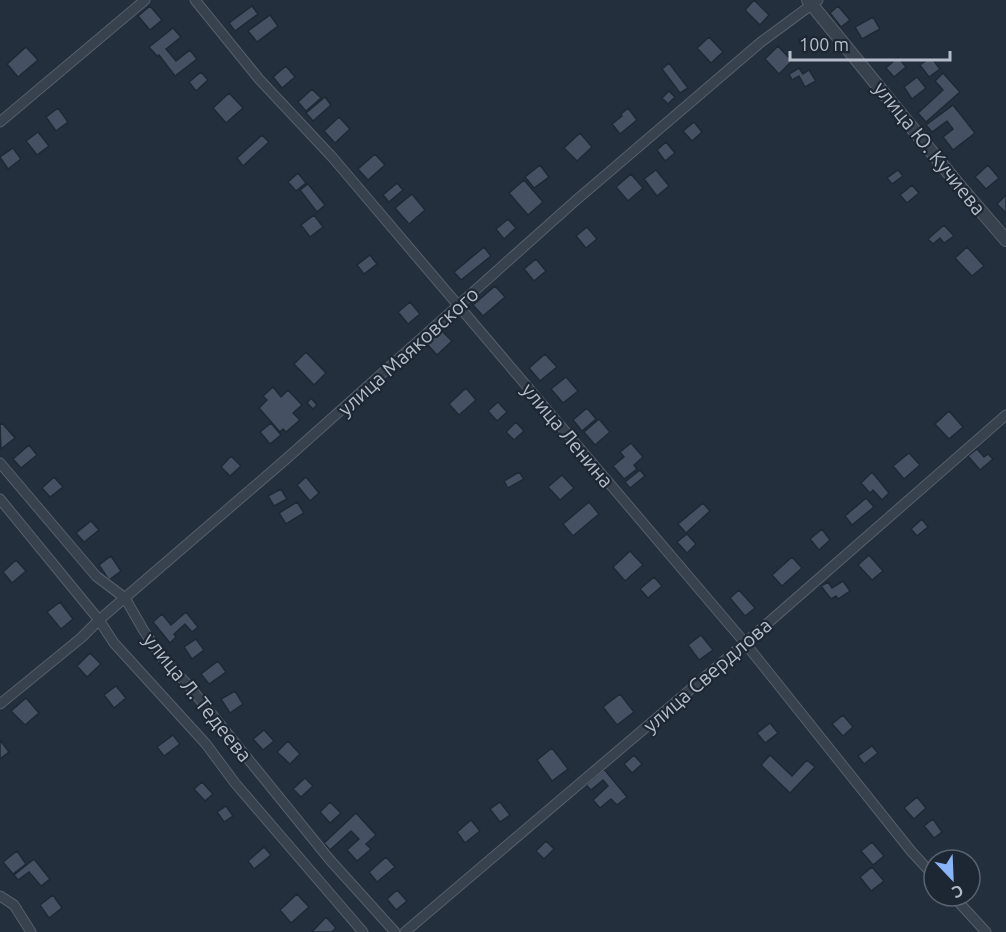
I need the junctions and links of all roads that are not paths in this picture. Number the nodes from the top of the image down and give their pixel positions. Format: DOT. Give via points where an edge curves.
graph roads {
  1 [pos="145,0"];
  2 [pos="195,0"];
  3 [pos="813,2"];
  4 [pos="0,122"];
  5 [pos="1006,240"];
  6 [pos="459,306"];
  7 [pos="1006,415"];
  8 [pos="0,463"];
  9 [pos="0,499"];
  10 [pos="125,598"];
  11 [pos="99,620"];
  12 [pos="745,643"];
  13 [pos="0,704"];
  14 [pos="922,863"];
  15 [pos="0,896"];
  16 [pos="964,908"];
  17 [pos="31,932"];
  18 [pos="363,932"];
  19 [pos="395,932"];
  20 [pos="405,932"];
  21 [pos="986,932"];
  1 -- 4 [label="street"];
  2 -- 6 [label="street, улица Ленина" via="259,79 333,158"];
  3 -- 5 [label="street, улица Ю. Кучиева"];
  3 -- 6 [label="street, улица Маяковского" via="574,202"];
  6 -- 10 [label="street, улица Маяковского"];
  6 -- 12 [label="street, улица Ленина"];
  7 -- 12 [label="street, улица Свердлова"];
  8 -- 10 [label="street, улица Л. Тедеева" via="96,576"];
  9 -- 11 [label="street, улица Л. Тедеева"];
  10 -- 11 [label="street, улица Маяковского"];
  10 -- 19 [label="street, улица Л. Тедеева" via="164,660"];
  11 -- 13 [label="street, улица Маяковского"];
  11 -- 18 [label="street, улица Л. Тедеева" via="114,643 206,744"];
  12 -- 14 [label="street, улица Ленина"];
  12 -- 20 [label="street, улица Свердлова"];
  15 -- 17 [label="street" via="15,905"];
  16 -- 21 [label="street"];
}
